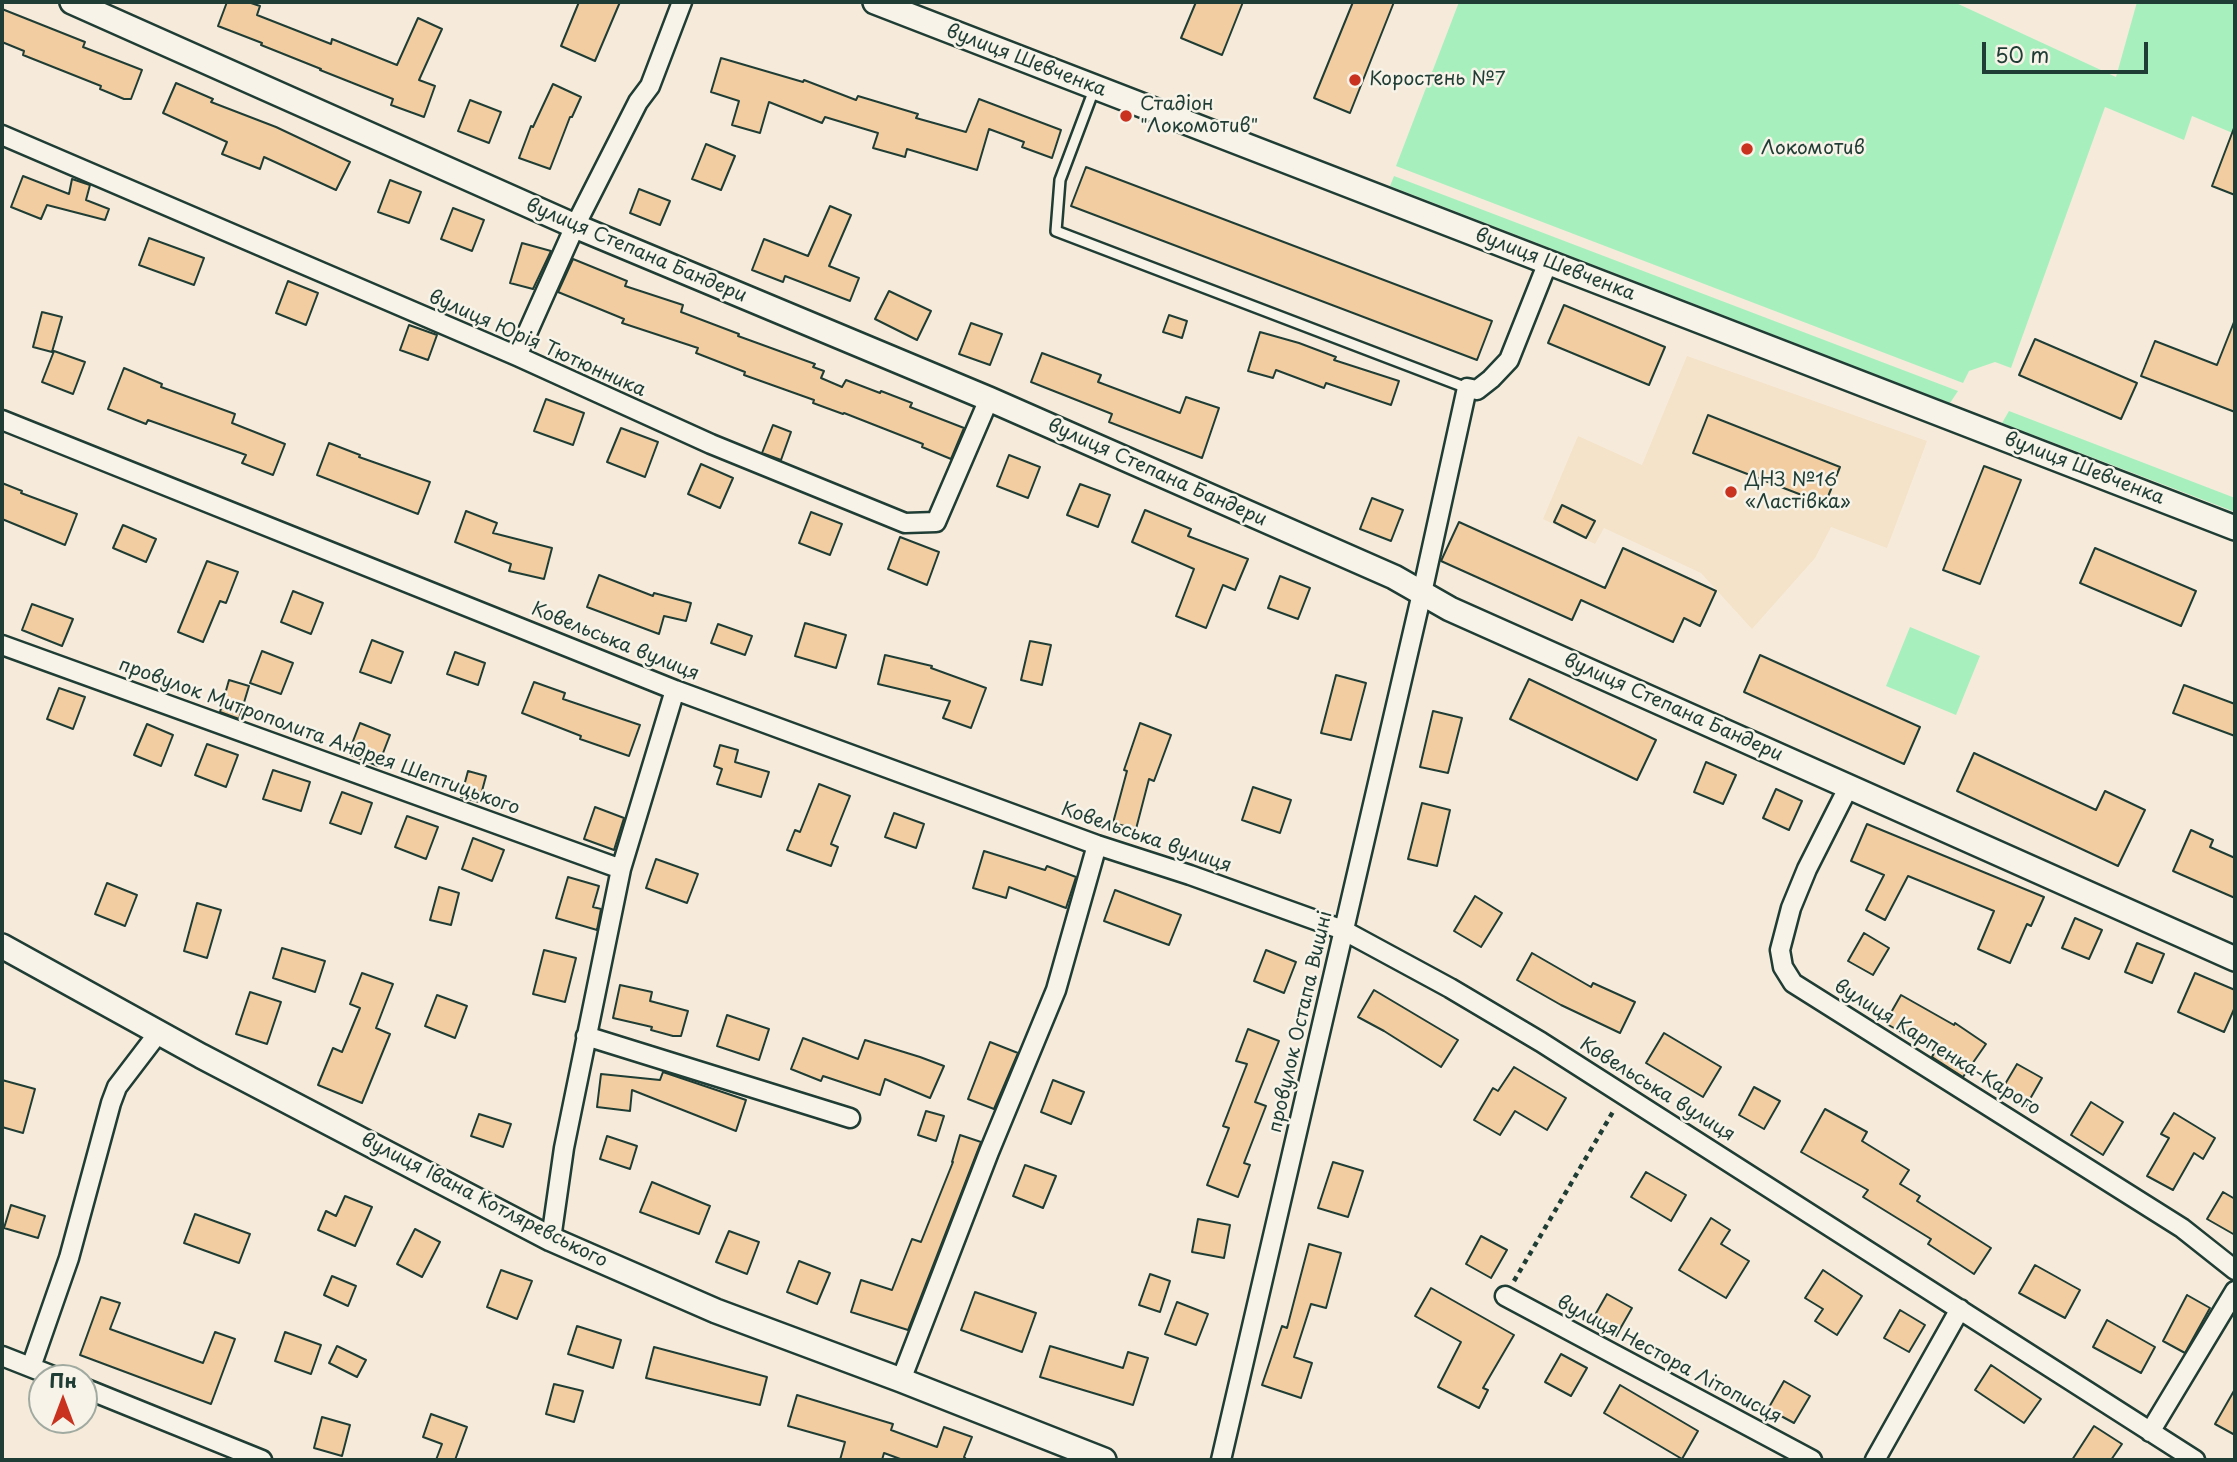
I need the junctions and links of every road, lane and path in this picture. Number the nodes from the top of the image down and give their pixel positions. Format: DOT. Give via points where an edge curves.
graph roads {
  1 [pos="72,2"];
  2 [pos="682,2"];
  3 [pos="875,2"];
  4 [pos="1095,87"];
  5 [pos="2,135"];
  6 [pos="575,226"];
  7 [pos="1548,262"];
  8 [pos="517,356"];
  9 [pos="1466,388"];
  10 [pos="989,399"];
  11 [pos="2,420"];
  12 [pos="2235,528"];
  13 [pos="1422,593"];
  14 [pos="2,645"];
  15 [pos="675,690"];
  16 [pos="1850,786"];
  17 [pos="1097,845"];
  18 [pos="621,869"];
  19 [pos="1343,930"];
  20 [pos="2,946"];
  21 [pos="2235,959"];
  22 [pos="159,1032"];
  23 [pos="586,1036"];
  24 [pos="1623,1094"];
  25 [pos="850,1118"];
  26 [pos="551,1239"];
  27 [pos="2235,1270"];
  28 [pos="2235,1291"];
  29 [pos="1505,1296"];
  30 [pos="1960,1309"];
  31 [pos="2,1356"];
  32 [pos="32,1364"];
  33 [pos="28,1366"];
  34 [pos="901,1380"];
  35 [pos="98,1394"];
  36 [pos="2150,1432"];
  37 [pos="262,1460"];
  38 [pos="1104,1460"];
  39 [pos="1222,1460"];
  40 [pos="1812,1460"];
  41 [pos="1875,1460"];
  42 [pos="2194,1460"];
  1 -- 6 [label="street, вулиця Степана Бандери"];
  2 -- 6 [label="street" via="650,86"];
  3 -- 4 [label="street, вулиця Шевченка"];
  4 -- 7 [label="street, вулиця Шевченка"];
  4 -- 9 [label="lane" via="1060,180 1056,232"];
  5 -- 8 [label="street, вулиця Юрія Тютюнника"];
  6 -- 8 [label="street"];
  6 -- 10 [label="street, вулиця Степана Бандери"];
  7 -- 9 [label="street" via="1509,360 1477,390"];
  7 -- 12 [label="street, вулиця Шевченка"];
  8 -- 10 [label="street, вулиця Юрія Тютюнника" via="711,444 905,523 936,522"];
  9 -- 13 [label="street, провулок Остапа Вишні"];
  10 -- 13 [label="street, вулиця Степана Бандери"];
  11 -- 15 [label="street, Ковельська вулиця"];
  13 -- 16 [label="street, вулиця Степана Бандери"];
  13 -- 19 [label="street, провулок Остапа Вишні"];
  14 -- 18 [label="street, провулок Митрополита Андрея Шептицького"];
  15 -- 17 [label="street, Ковельська вулиця"];
  15 -- 18 [label="street"];
  16 -- 21 [label="street, вулиця Степана Бандери"];
  16 -- 27 [label="street, вулиця Карпенка-Карого" via="1791,908 1780,950 1783,967 1793,982 2182,1228"];
  17 -- 19 [label="street, Ковельська вулиця"];
  17 -- 34 [label="street" via="1056,990"];
  18 -- 23 [label="street"];
  19 -- 24 [label="street, Ковельська вулиця" via="1450,988"];
  19 -- 39 [label="street, провулок Остапа Вишні"];
  20 -- 22 [label="street, вулиця Івана Котляревського"];
  22 -- 26 [label="street, вулиця Івана Котляревського"];
  22 -- 32 [label="street" via="117,1087 69,1258"];
  23 -- 25 [label="street"];
  23 -- 26 [label="street"];
  24 -- 29 [label="path"];
  24 -- 30 [label="street, Ковельська вулиця"];
  26 -- 34 [label="street, вулиця Івана Котляревського" via="716,1311"];
  28 -- 36 [label="street"];
  29 -- 40 [label="street, вулиця Нестора Літописця"];
  30 -- 36 [label="street, Ковельська вулиця"];
  30 -- 41 [label="street"];
  31 -- 33 [label="street"];
  34 -- 38 [label="street, вулиця Івана Котляревського"];
  35 -- 37 [label="street"];
  36 -- 42 [label="street, Ковельська вулиця"];
}
